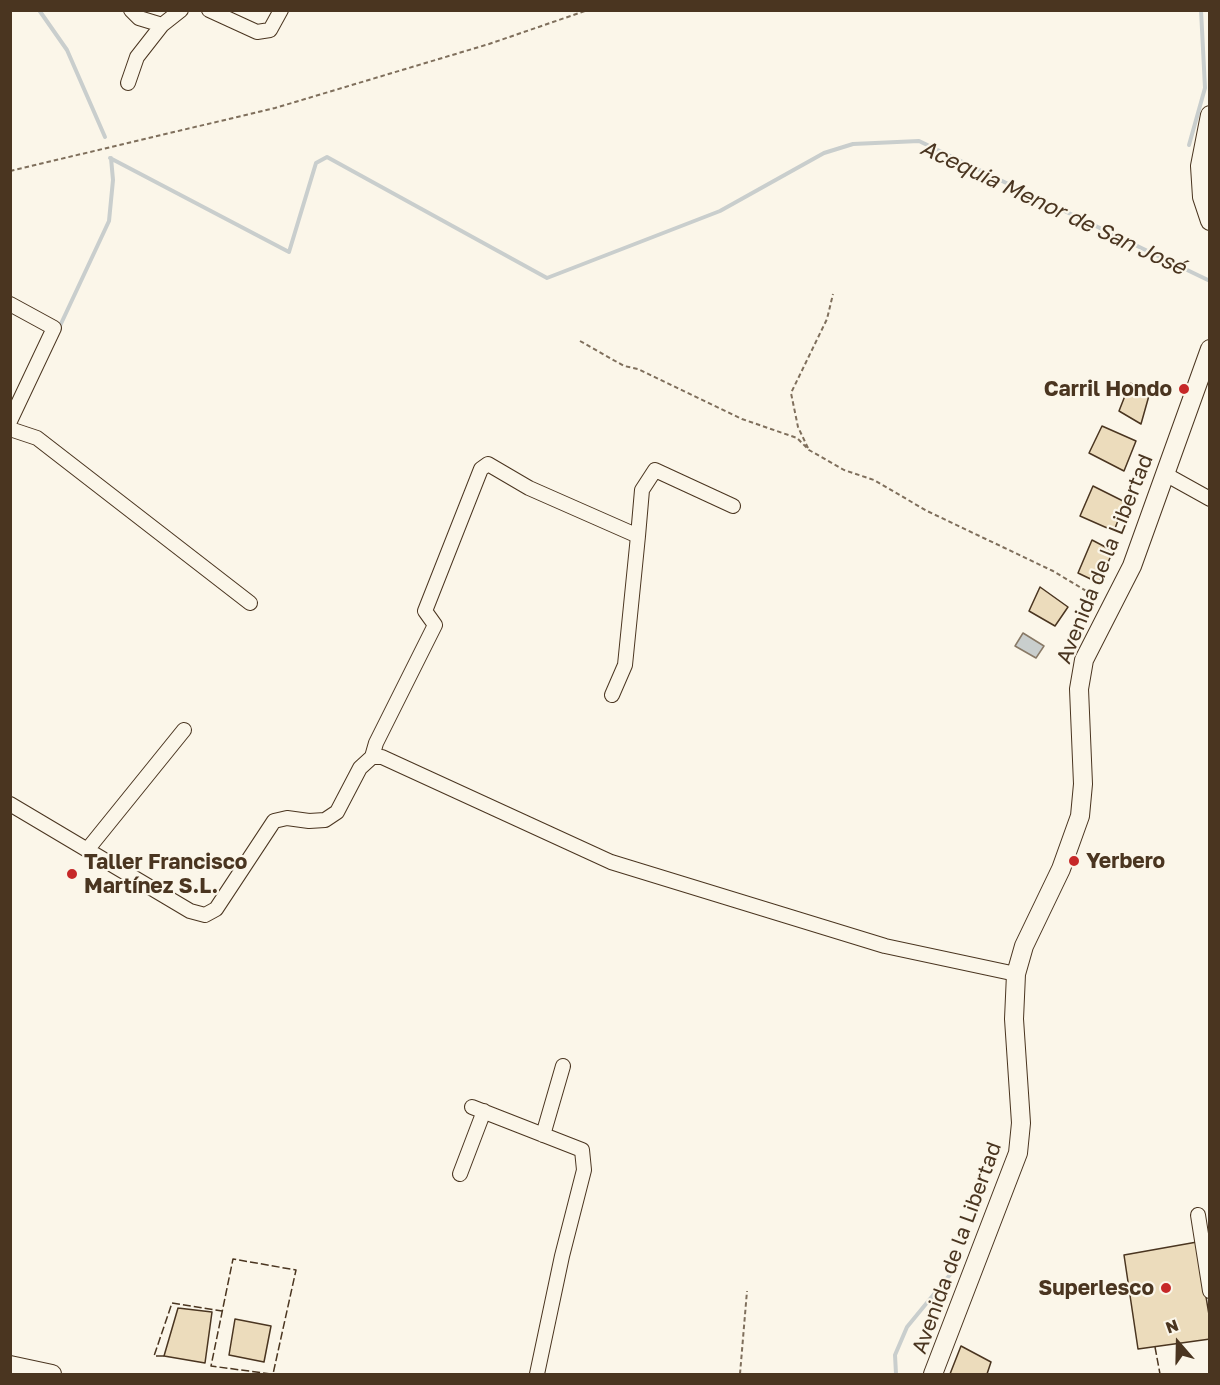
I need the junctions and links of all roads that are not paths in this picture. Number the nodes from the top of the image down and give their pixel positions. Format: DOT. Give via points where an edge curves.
graph roads {
  1 [pos="131,10"];
  2 [pos="181,10"];
  3 [pos="209,10"];
  4 [pos="281,10"];
  5 [pos="162,25"];
  6 [pos="128,83"];
  7 [pos="1209,116"];
  8 [pos="1209,221"];
  9 [pos="10,304"];
  10 [pos="1209,349"];
  11 [pos="10,421"];
  12 [pos="10,429"];
  13 [pos="1165,474"];
  14 [pos="1209,499"];
  15 [pos="733,506"];
  16 [pos="638,536"];
  17 [pos="250,603"];
  18 [pos="612,696"];
  19 [pos="184,730"];
  20 [pos="372,757"];
  21 [pos="10,804"];
  22 [pos="87,850"];
  23 [pos="1016,974"];
  24 [pos="563,1066"];
  25 [pos="543,1135"];
  26 [pos="460,1174"];
  27 [pos="1198,1215"];
  28 [pos="1209,1291"];
  29 [pos="10,1365"];
  30 [pos="52,1374"];
  31 [pos="537,1374"];
  32 [pos="933,1374"];
  1 -- 5 [label="street" via="140,18"];
  2 -- 5 [label="street"];
  3 -- 4 [label="street" via="257,32 270,30"];
  5 -- 6 [label="street" via="138,57"];
  7 -- 8 [label="main road" via="1200,166 1202,197"];
  9 -- 11 [label="street" via="54,328"];
  10 -- 13 [label="main road, Avenida de la Libertad"];
  12 -- 17 [label="street" via="38,438"];
  13 -- 14 [label="street"];
  13 -- 23 [label="main road, Avenida de la Libertad" via="1132,566 1088,649 1080,678 1083,798 1078,825 1024,946"];
  15 -- 16 [label="street" via="654,471 642,490"];
  16 -- 18 [label="street" via="626,665"];
  16 -- 20 [label="street" via="529,488 488,464 481,469 425,611 435,625"];
  19 -- 22 [label="street"];
  20 -- 22 [label="street" via="360,768 337,812 325,820 274,821 216,909 205,915 190,911"];
  20 -- 23 [label="street" via="396,762 611,862 885,946"];
  21 -- 22 [label="street"];
  23 -- 32 [label="main road, Avenida de la Libertad" via="1014,1019 1021,1123 1018,1153"];
  24 -- 25 [label="street"];
  25 -- 26 [label="street" via="478,1109"];
  25 -- 31 [label="street" via="582,1150 584,1170"];
  27 -- 28 [label="street"];
  29 -- 30 [label="main road"];
}
